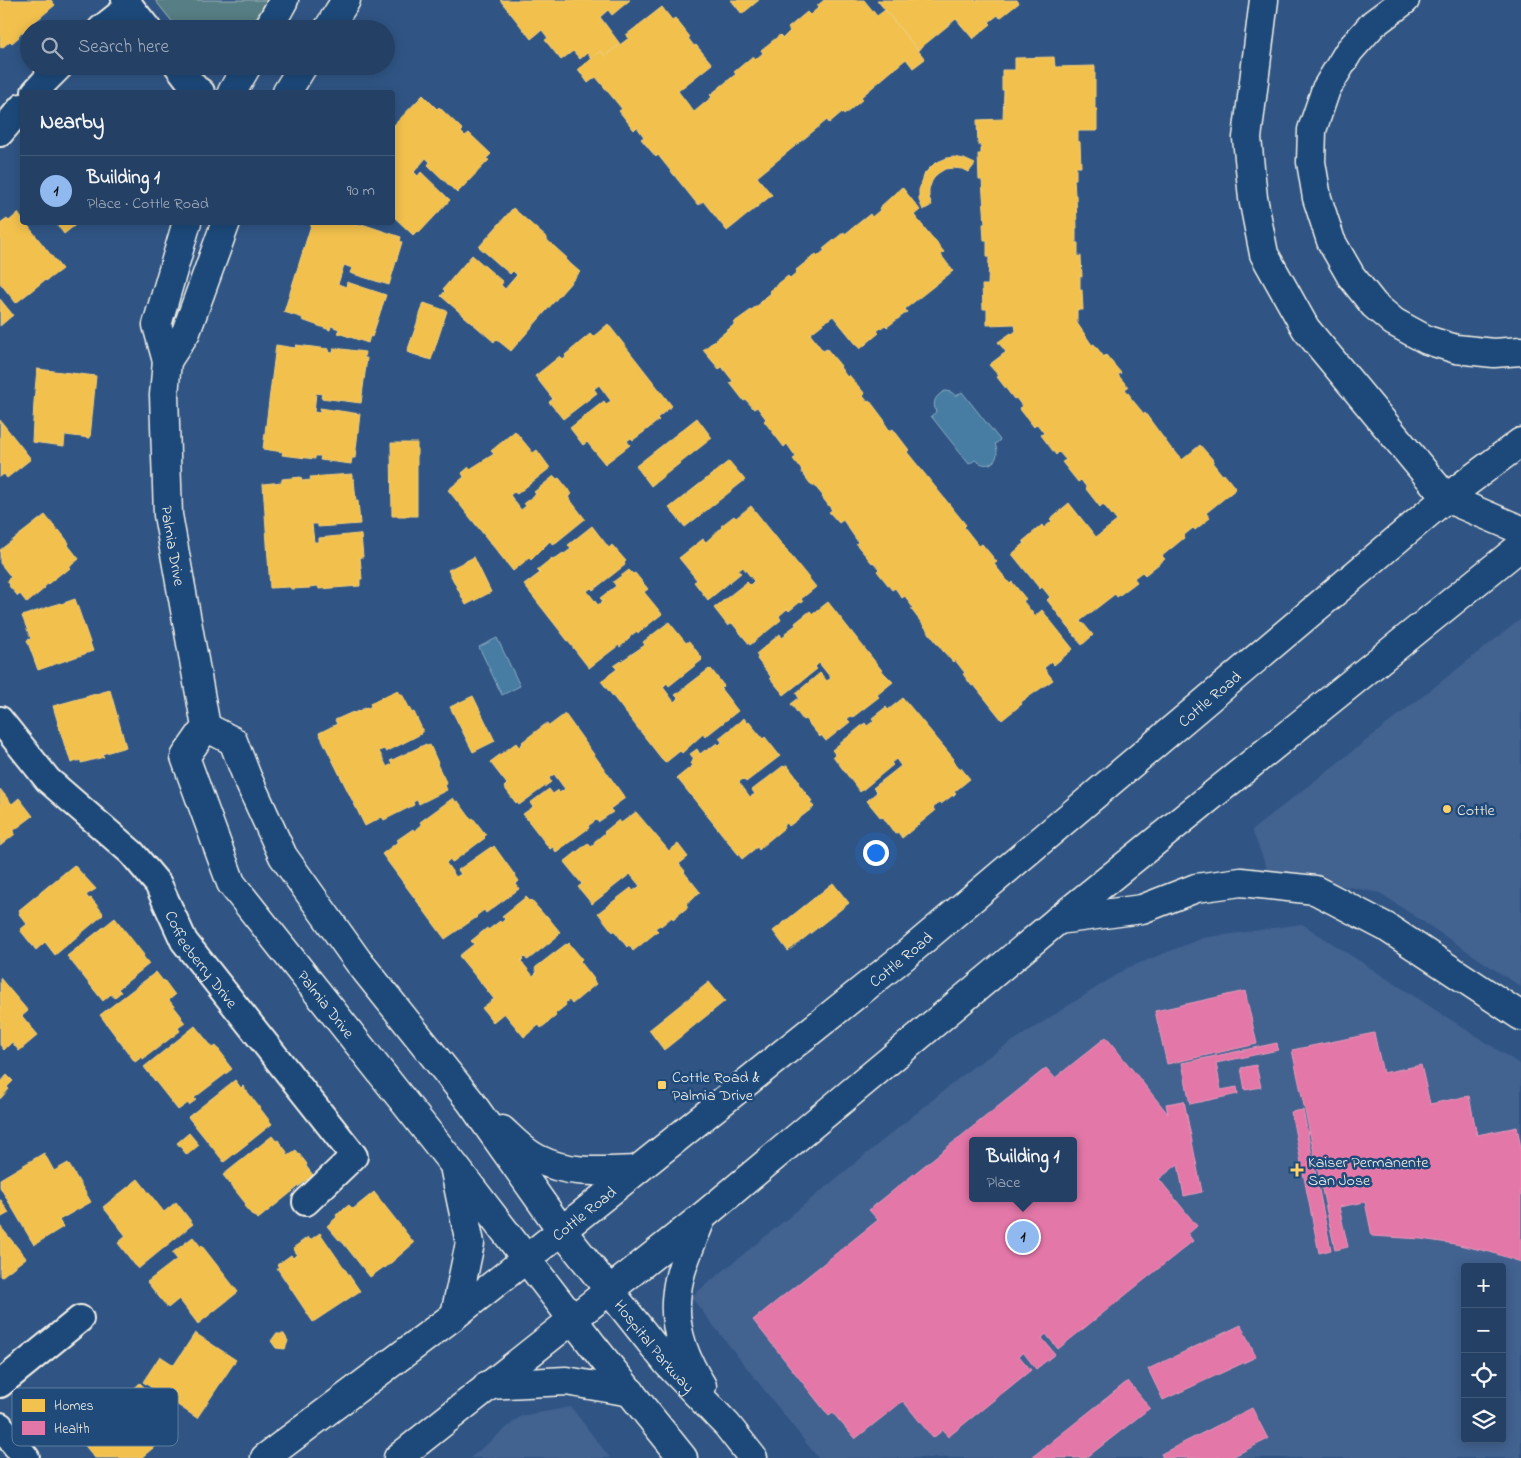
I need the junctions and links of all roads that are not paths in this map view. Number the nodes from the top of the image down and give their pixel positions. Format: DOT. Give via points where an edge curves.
graph roads {
  1 [pos="284,0"];
  2 [pos="346,0"];
  3 [pos="1264,0"];
  4 [pos="1405,0"];
  5 [pos="127,3"];
  6 [pos="111,20"];
  7 [pos="141,20"];
  8 [pos="273,20"];
  9 [pos="334,20"];
  10 [pos="51,75"];
  11 [pos="185,75"];
  12 [pos="242,75"];
  13 [pos="298,75"];
  14 [pos="37,90"];
  15 [pos="198,90"];
  16 [pos="233,90"];
  17 [pos="288,90"];
  18 [pos="20,109"];
  19 [pos="0,133"];
  20 [pos="186,225"];
  21 [pos="225,225"];
  22 [pos="1521,352"];
  23 [pos="167,361"];
  24 [pos="1521,442"];
  25 [pos="1446,498"];
  26 [pos="1521,530"];
  27 [pos="1521,546"];
  28 [pos="0,720"];
  29 [pos="206,727"];
  30 [pos="1058,920"];
  31 [pos="1521,1016"];
  32 [pos="470,1101"];
  33 [pos="454,1165"];
  34 [pos="637,1170"];
  35 [pos="306,1202"];
  36 [pos="703,1216"];
  37 [pos="562,1231"];
  38 [pos="526,1259"];
  39 [pos="608,1290"];
  40 [pos="455,1314"];
  41 [pos="80,1319"];
  42 [pos="573,1319"];
  43 [pos="0,1384"];
  44 [pos="488,1385"];
  45 [pos="631,1392"];
  46 [pos="726,1425"];
  47 [pos="0,1426"];
  48 [pos="12,1441"];
  49 [pos="16,1446"];
  50 [pos="26,1458"];
  51 [pos="265,1458"];
  52 [pos="398,1458"];
  53 [pos="683,1458"];
  54 [pos="753,1458"];
  1 -- 8 [label="main road"];
  2 -- 9 [label="main road"];
  3 -- 25 [label="main road" via="1248,138 1253,198 1264,254 1306,329"];
  4 -- 22 [label="main road" via="1373,24 1349,51 1326,89 1312,130 1311,162 1317,198 1331,241 1351,276 1374,305 1394,322 1427,340 1456,349"];
  5 -- 6 [label="street"];
  5 -- 7 [label="street"];
  10 -- 14 [label="street"];
  11 -- 15 [label="street"];
  12 -- 16 [label="main road"];
  13 -- 17 [label="main road"];
  18 -- 19 [label="street"];
  20 -- 23 [label="main road, Palmia Drive" via="157,325"];
  21 -- 23 [label="main road, Palmia Drive" via="186,332"];
  23 -- 29 [label="main road, Palmia Drive" via="164,395 168,516"];
  24 -- 25 [label="main road, Cottle Road"];
  25 -- 26 [label="main road"];
  25 -- 34 [label="main road, Cottle Road" via="902,958"];
  27 -- 30 [label="main road"];
  28 -- 35 [label="street, Coffeeberry Drive" via="48,780 132,853 158,884 184,941 354,1156"];
  29 -- 32 [label="main road" via="234,741 247,778 283,856 358,961"];
  29 -- 33 [label="main road, Palmia Drive" via="185,757 232,883"];
  30 -- 31 [label="main road" via="1142,909 1196,888 1241,882 1315,890 1386,927"];
  30 -- 36 [label="main road"];
  32 -- 34 [label="main road" via="537,1159 557,1167 590,1171"];
  32 -- 37 [label="main road"];
  33 -- 38 [label="main road, Palmia Drive"];
  33 -- 40 [label="main road" via="470,1243"];
  34 -- 37 [label="main road, Cottle Road"];
  36 -- 39 [label="main road"];
  36 -- 46 [label="main road" via="677,1291 676,1320 682,1347 692,1370"];
  37 -- 38 [label="main road, Cottle Road"];
  37 -- 39 [label="main road, Hospital Parkway"];
  38 -- 40 [label="main road, Cottle Road"];
  38 -- 42 [label="main road"];
  39 -- 42 [label="main road"];
  39 -- 46 [label="main road, Hospital Parkway" via="668,1364"];
  40 -- 51 [label="main road, Cottle Road"];
  41 -- 43 [label="street"];
  42 -- 44 [label="main road"];
  42 -- 45 [label="main road"];
  44 -- 45 [label="main road" via="566,1381"];
  44 -- 52 [label="main road"];
  45 -- 53 [label="main road"];
  46 -- 54 [label="main road, Hospital Parkway"];
  47 -- 48 [label="street"];
  49 -- 50 [label="street"];
}
